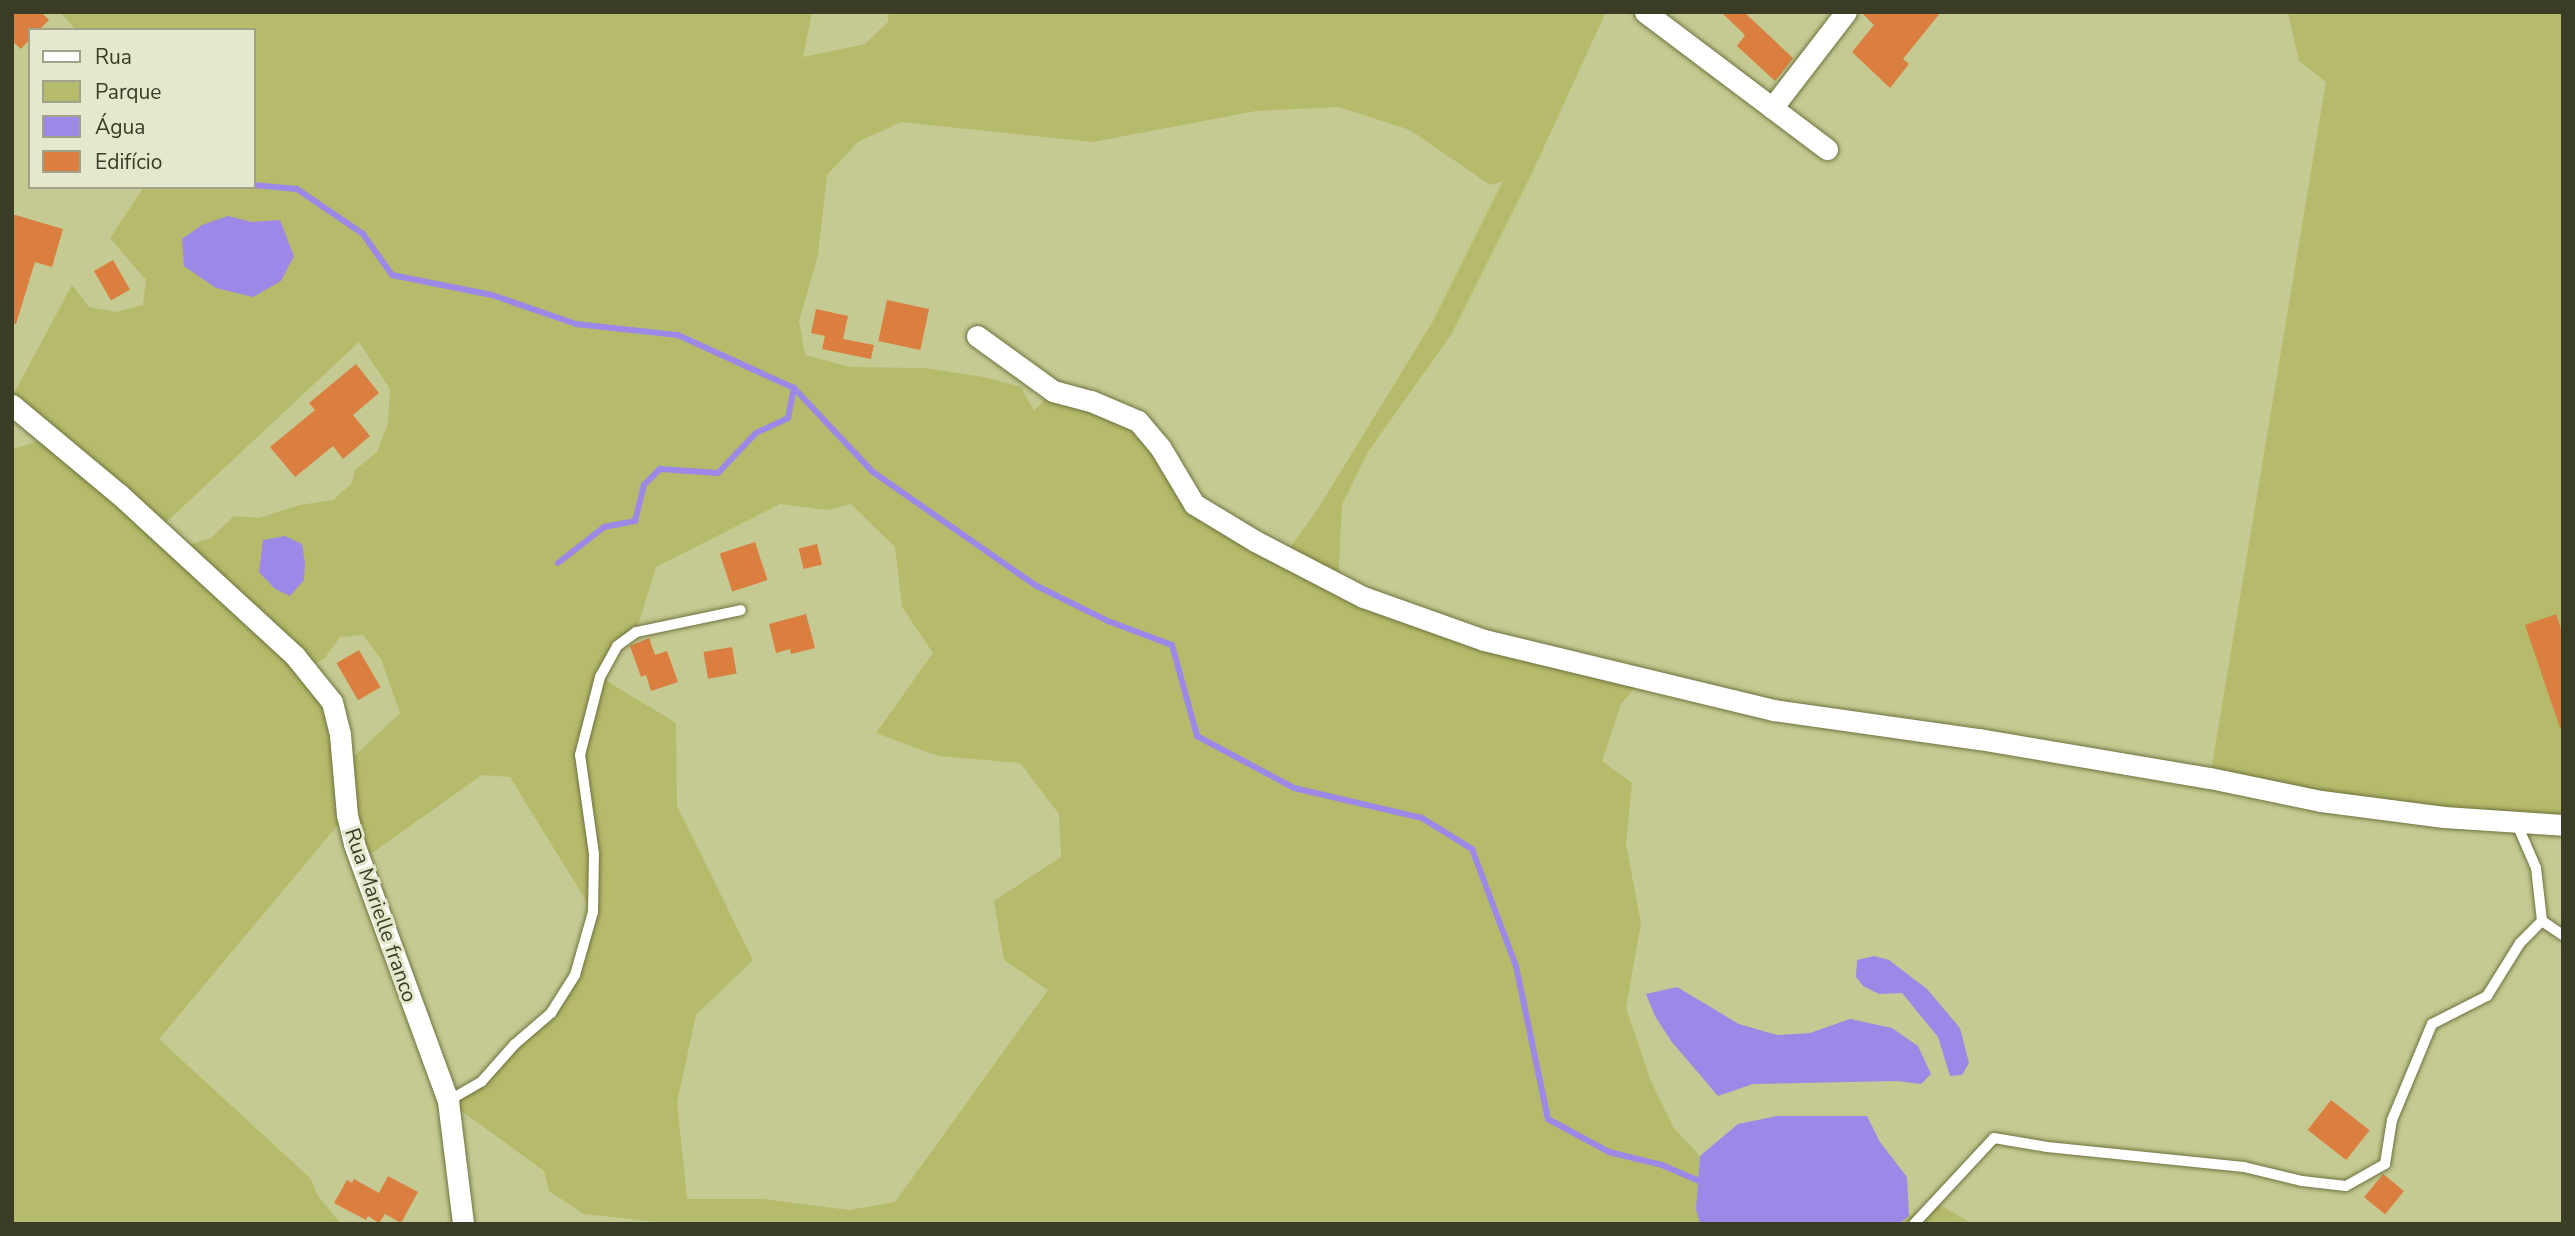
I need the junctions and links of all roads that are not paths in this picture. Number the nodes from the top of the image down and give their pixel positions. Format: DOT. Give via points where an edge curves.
graph roads {
  1 [pos="1846,12"];
  2 [pos="1655,15"];
  3 [pos="1772,108"];
  4 [pos="1828,149"];
  5 [pos="976,336"];
  6 [pos="12,405"];
  7 [pos="741,610"];
  8 [pos="2516,821"];
  9 [pos="2563,825"];
  10 [pos="2542,921"];
  11 [pos="2563,935"];
  12 [pos="448,1101"];
  13 [pos="463,1224"];
  14 [pos="1914,1224"];
  1 -- 3 [label="street"];
  2 -- 3 [label="street"];
  3 -- 4 [label="street"];
  5 -- 8 [label="street" via="1053,391 1138,421 1160,447 1194,505 1363,597 1484,640 1774,710 1979,739 2321,801"];
  6 -- 12 [label="street, Rua Marielle franco" via="119,494 295,656 332,702 354,844"];
  7 -- 12 [label="lane" via="636,632 617,646 600,677 580,755 594,854 593,912 575,975 551,1013 482,1080"];
  8 -- 9 [label="street"];
  8 -- 10 [label="lane" via="2536,868"];
  10 -- 11 [label="lane"];
  10 -- 14 [label="lane" via="2520,943 2487,996 2432,1024 2392,1120 2385,1164 2346,1186 2244,1167 1994,1138"];
  12 -- 13 [label="street, Rua Marielle franco"];
}
